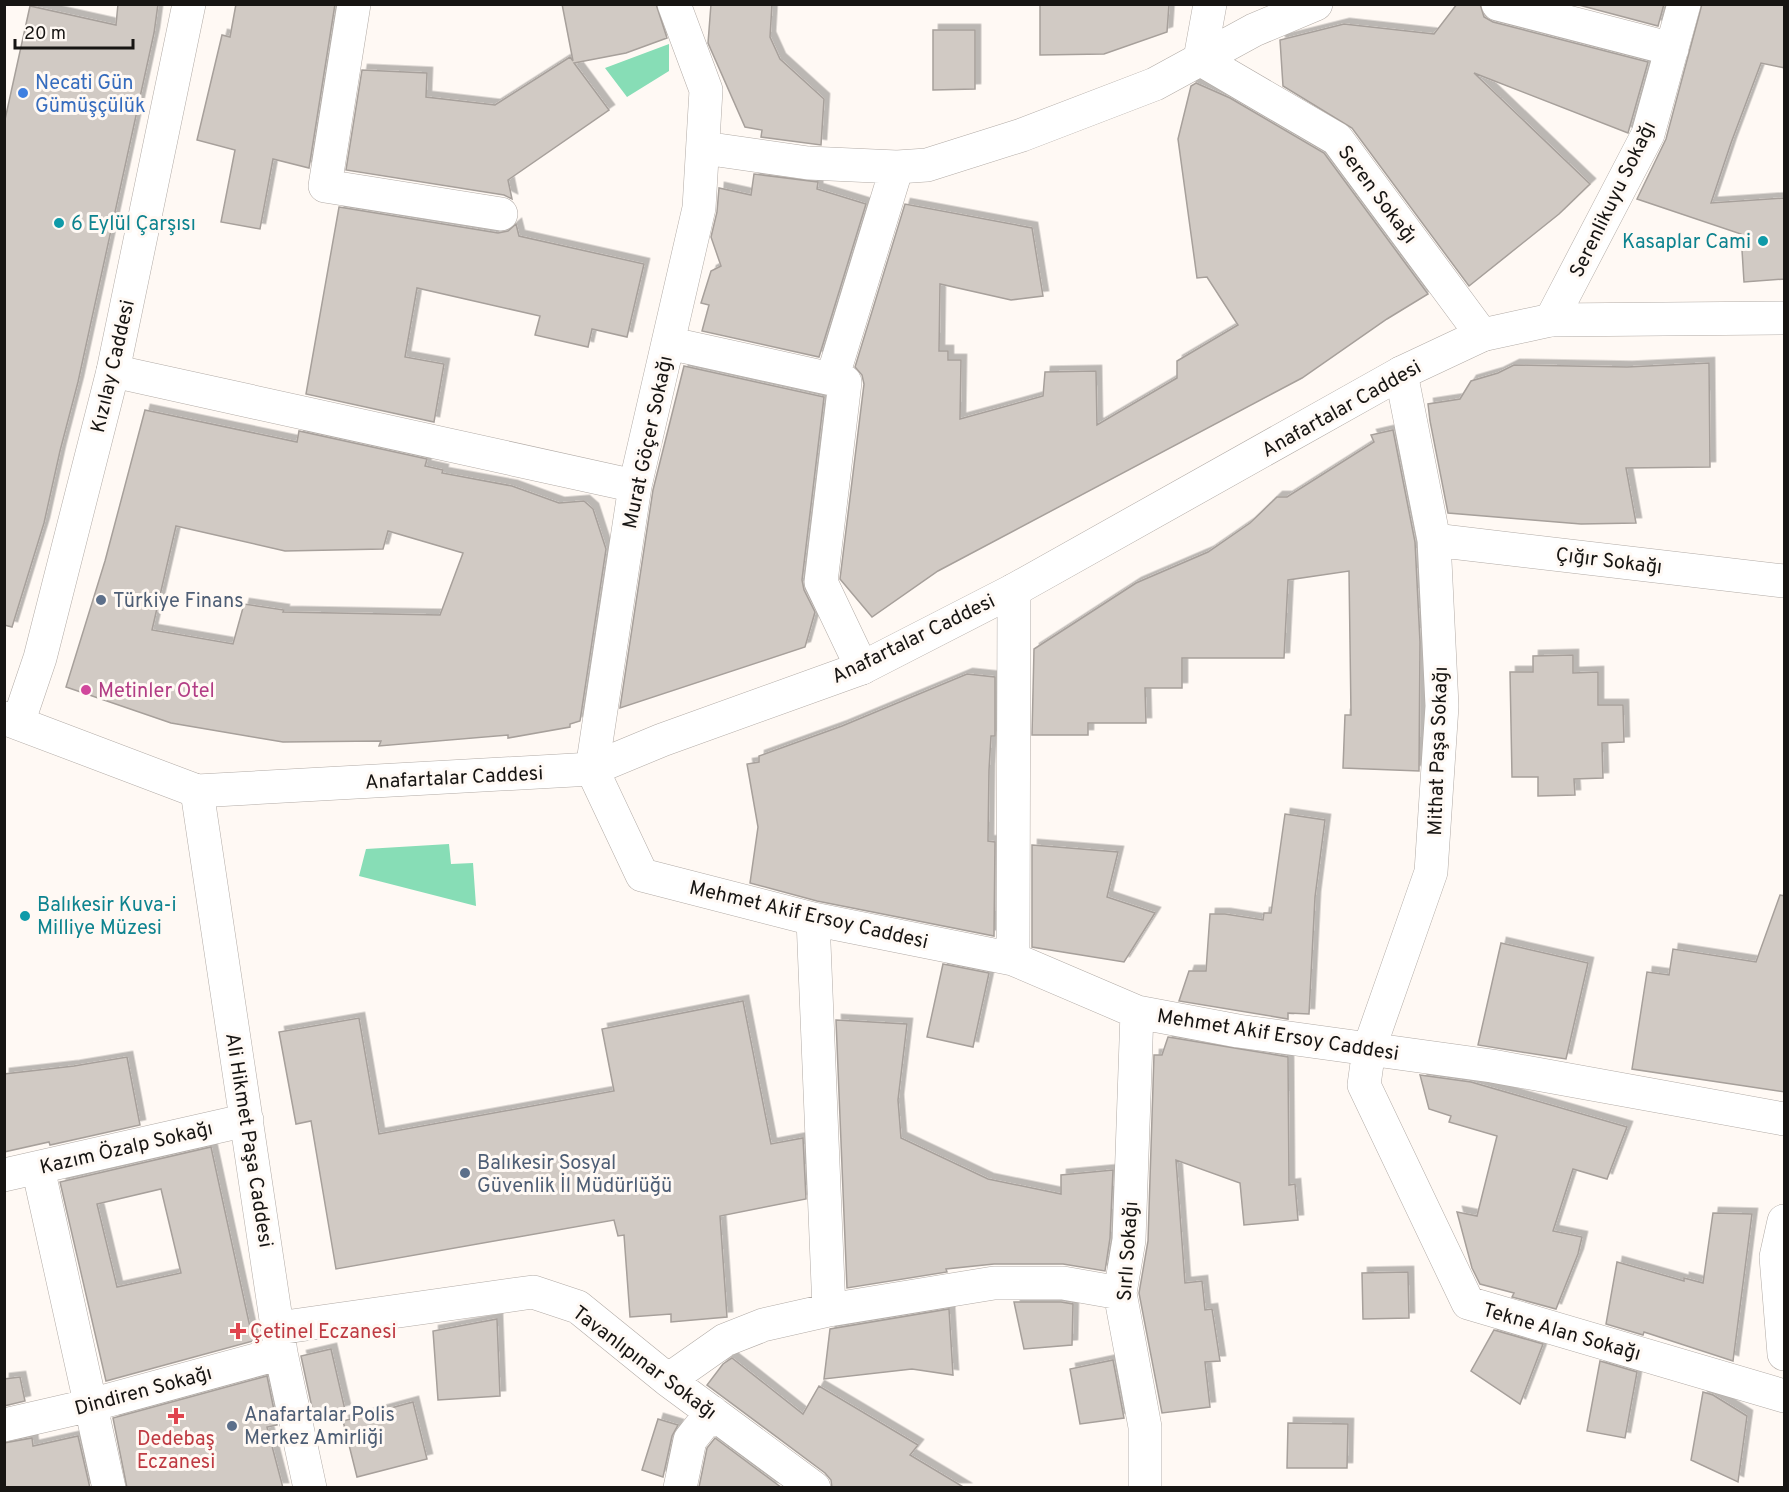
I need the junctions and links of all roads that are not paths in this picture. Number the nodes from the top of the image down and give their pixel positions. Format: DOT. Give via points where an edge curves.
graph roads {
  1 [pos="189,4"];
  2 [pos="354,4"];
  3 [pos="674,4"];
  4 [pos="1210,4"];
  5 [pos="1316,4"];
  6 [pos="1498,4"];
  7 [pos="1684,4"];
  8 [pos="1672,49"];
  9 [pos="1200,59"];
  10 [pos="704,148"];
  11 [pos="897,167"];
  12 [pos="501,214"];
  13 [pos="1785,318"];
  14 [pos="1551,320"];
  15 [pos="1482,335"];
  16 [pos="668,343"];
  17 [pos="113,371"];
  18 [pos="1401,373"];
  19 [pos="832,379"];
  20 [pos="635,486"];
  21 [pos="1434,540"];
  22 [pos="1785,581"];
  23 [pos="1014,590"];
  24 [pos="862,668"];
  25 [pos="11,720"];
  26 [pos="592,769"];
  27 [pos="198,791"];
  28 [pos="813,919"];
  29 [pos="1013,958"];
  30 [pos="1137,1012"];
  31 [pos="1369,1049"];
  32 [pos="1785,1119"];
  33 [pos="247,1120"];
  34 [pos="38,1168"];
  35 [pos="4,1175"];
  36 [pos="1785,1221"];
  37 [pos="1120,1293"];
  38 [pos="829,1310"];
  39 [pos="279,1341"];
  40 [pos="1785,1354"];
  41 [pos="668,1380"];
  42 [pos="1785,1396"];
  43 [pos="91,1405"];
  44 [pos="712,1412"];
  45 [pos="4,1425"];
  46 [pos="110,1488"];
  47 [pos="310,1488"];
  48 [pos="680,1488"];
  49 [pos="814,1488"];
  50 [pos="1145,1488"];
  1 -- 17 [label="street, Kızılay Caddesi"];
  2 -- 12 [label="street" via="325,186"];
  3 -- 10 [label="street, Murat Göçer Sokağı" via="706,90"];
  4 -- 9 [label="street"];
  5 -- 9 [label="street" via="1254,30"];
  6 -- 8 [label="street"];
  7 -- 8 [label="street, Serenlikuyu Sokağı"];
  8 -- 14 [label="street, Serenlikuyu Sokağı" via="1648,134"];
  9 -- 11 [label="street" via="1155,84 1022,135 927,165"];
  9 -- 15 [label="street, Seren Sokağı" via="1337,139"];
  10 -- 11 [label="street" via="808,163"];
  10 -- 16 [label="street, Murat Göçer Sokağı" via="699,208"];
  11 -- 19 [label="street"];
  13 -- 14 [label="street, Anafartalar Caddesi"];
  14 -- 15 [label="street, Anafartalar Caddesi"];
  15 -- 18 [label="street, Anafartalar Caddesi"];
  16 -- 19 [label="street"];
  16 -- 20 [label="street, Murat Göçer Sokağı"];
  17 -- 20 [label="street"];
  17 -- 25 [label="street, Kızılay Caddesi" via="40,658"];
  18 -- 21 [label="street, Mithat Paşa Sokağı"];
  18 -- 23 [label="street, Anafartalar Caddesi"];
  19 -- 24 [label="street" via="844,382 821,582"];
  20 -- 26 [label="street, Murat Göçer Sokağı"];
  21 -- 22 [label="street, Çığır Sokağı"];
  21 -- 31 [label="street, Mithat Paşa Sokağı" via="1443,706 1431,872"];
  23 -- 24 [label="street, Anafartalar Caddesi"];
  23 -- 29 [label="street"];
  24 -- 26 [label="street, Anafartalar Caddesi"];
  25 -- 27 [label="street, Anafartalar Caddesi"];
  26 -- 27 [label="street, Anafartalar Caddesi"];
  26 -- 28 [label="street, Mehmet Akif Ersoy Caddesi" via="642,875"];
  27 -- 33 [label="street, Ali Hikmet Paşa Caddesi"];
  28 -- 29 [label="street, Mehmet Akif Ersoy Caddesi"];
  28 -- 38 [label="street"];
  29 -- 30 [label="street, Mehmet Akif Ersoy Caddesi"];
  30 -- 31 [label="street, Mehmet Akif Ersoy Caddesi"];
  30 -- 37 [label="street, Sırlı Sokağı" via="1129,1240"];
  31 -- 32 [label="street, Mehmet Akif Ersoy Caddesi" via="1492,1066"];
  31 -- 42 [label="street, Tekne Alan Sokağı" via="1364,1085 1468,1303"];
  33 -- 34 [label="street, Kazım Özalp Sokağı"];
  33 -- 39 [label="street, Ali Hikmet Paşa Caddesi"];
  34 -- 35 [label="street, Kazım Özalp Sokağı"];
  34 -- 43 [label="street"];
  36 -- 40 [label="street" via="1776,1257"];
  37 -- 38 [label="street" via="1063,1283 994,1284"];
  37 -- 50 [label="street, Sırlı Sokağı" via="1145,1426"];
  38 -- 41 [label="street" via="762,1324 725,1340"];
  39 -- 41 [label="street, Tavanlıpınar Sokağı" via="533,1292 578,1307"];
  39 -- 43 [label="street, Dindiren Sokağı"];
  39 -- 47 [label="street, Ali Hikmet Paşa Caddesi"];
  41 -- 44 [label="street, Tavanlıpınar Sokağı"];
  43 -- 45 [label="street, Dindiren Sokağı"];
  43 -- 46 [label="street"];
  44 -- 48 [label="street" via="690,1440"];
  44 -- 49 [label="street, Tavanlıpınar Sokağı"];
}
